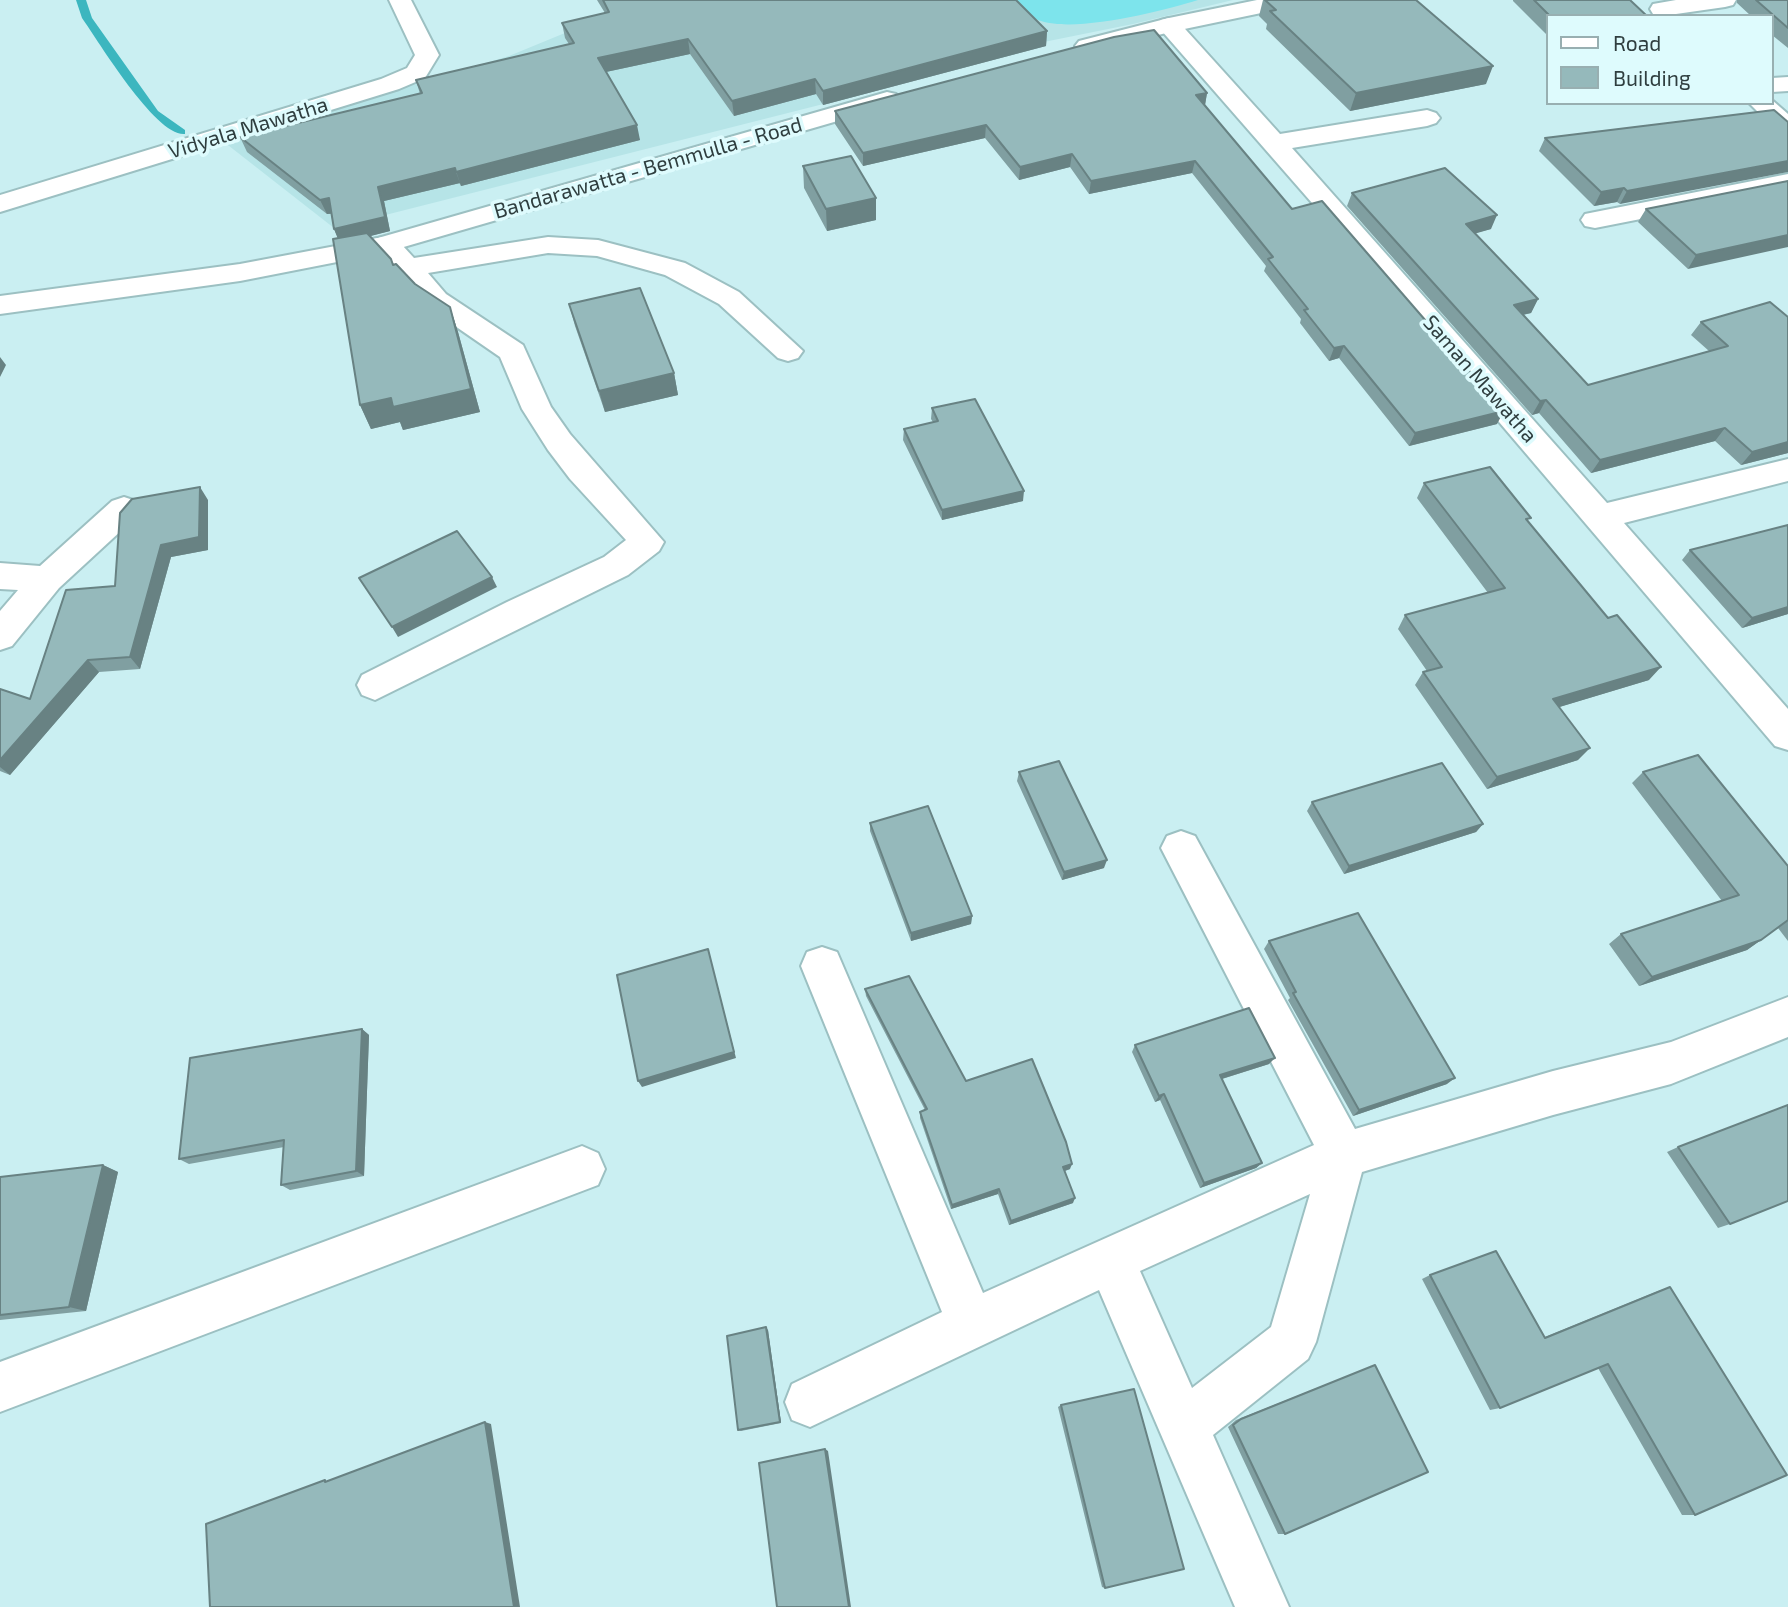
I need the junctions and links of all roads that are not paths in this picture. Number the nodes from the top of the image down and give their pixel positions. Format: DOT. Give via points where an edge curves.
graph roads {
  1 [pos="400,0"];
  2 [pos="1290,0"];
  3 [pos="1725,0"];
  4 [pos="1660,8"];
  5 [pos="1169,25"];
  6 [pos="1067,51"];
  7 [pos="908,93"];
  8 [pos="1763,105"];
  9 [pos="1427,118"];
  10 [pos="1788,128"];
  11 [pos="1275,143"];
  12 [pos="1788,182"];
  13 [pos="0,204"];
  14 [pos="1595,220"];
  15 [pos="383,245"];
  16 [pos="408,268"];
  17 [pos="0,305"];
  18 [pos="788,351"];
  19 [pos="1788,470"];
  20 [pos="124,509"];
  21 [pos="1600,517"];
  22 [pos="0,576"];
  23 [pos="47,579"];
  24 [pos="0,636"];
  25 [pos="375,685"];
  26 [pos="1788,735"];
  27 [pos="1181,848"];
  28 [pos="822,966"];
  29 [pos="1788,1017"];
  30 [pos="1344,1155"];
  31 [pos="582,1168"];
  32 [pos="1110,1259"];
  33 [pos="971,1323"];
  34 [pos="0,1387"];
  35 [pos="810,1402"];
  36 [pos="1183,1427"];
  37 [pos="1262,1607"];
  1 -- 13 [label="street, Vidyala Mawatha" via="427,55 416,73"];
  2 -- 5 [label="street"];
  3 -- 4 [label="street"];
  5 -- 6 [label="street"];
  5 -- 11 [label="street, Saman Mawatha"];
  7 -- 15 [label="street, Bandarawatta - Bemmulla - Road"];
  8 -- 10 [label="street"];
  9 -- 11 [label="street"];
  11 -- 21 [label="street, Saman Mawatha"];
  12 -- 14 [label="street"];
  15 -- 16 [label="street"];
  15 -- 17 [label="street, Bandarawatta - Bemmulla - Road" via="224,276"];
  16 -- 18 [label="street" via="548,245 598,248 675,269 729,298"];
  16 -- 25 [label="street" via="436,300 513,352 537,408 559,442 647,542 616,566"];
  19 -- 21 [label="street"];
  20 -- 23 [label="street"];
  21 -- 26 [label="street, Saman Mawatha"];
  22 -- 23 [label="street"];
  23 -- 24 [label="street"];
  27 -- 30 [label="street"];
  28 -- 33 [label="street"];
  29 -- 30 [label="street" via="1671,1063"];
  30 -- 32 [label="street"];
  30 -- 36 [label="street" via="1292,1342"];
  31 -- 34 [label="street"];
  32 -- 33 [label="street"];
  32 -- 36 [label="street"];
  33 -- 35 [label="street"];
  36 -- 37 [label="street"];
}
